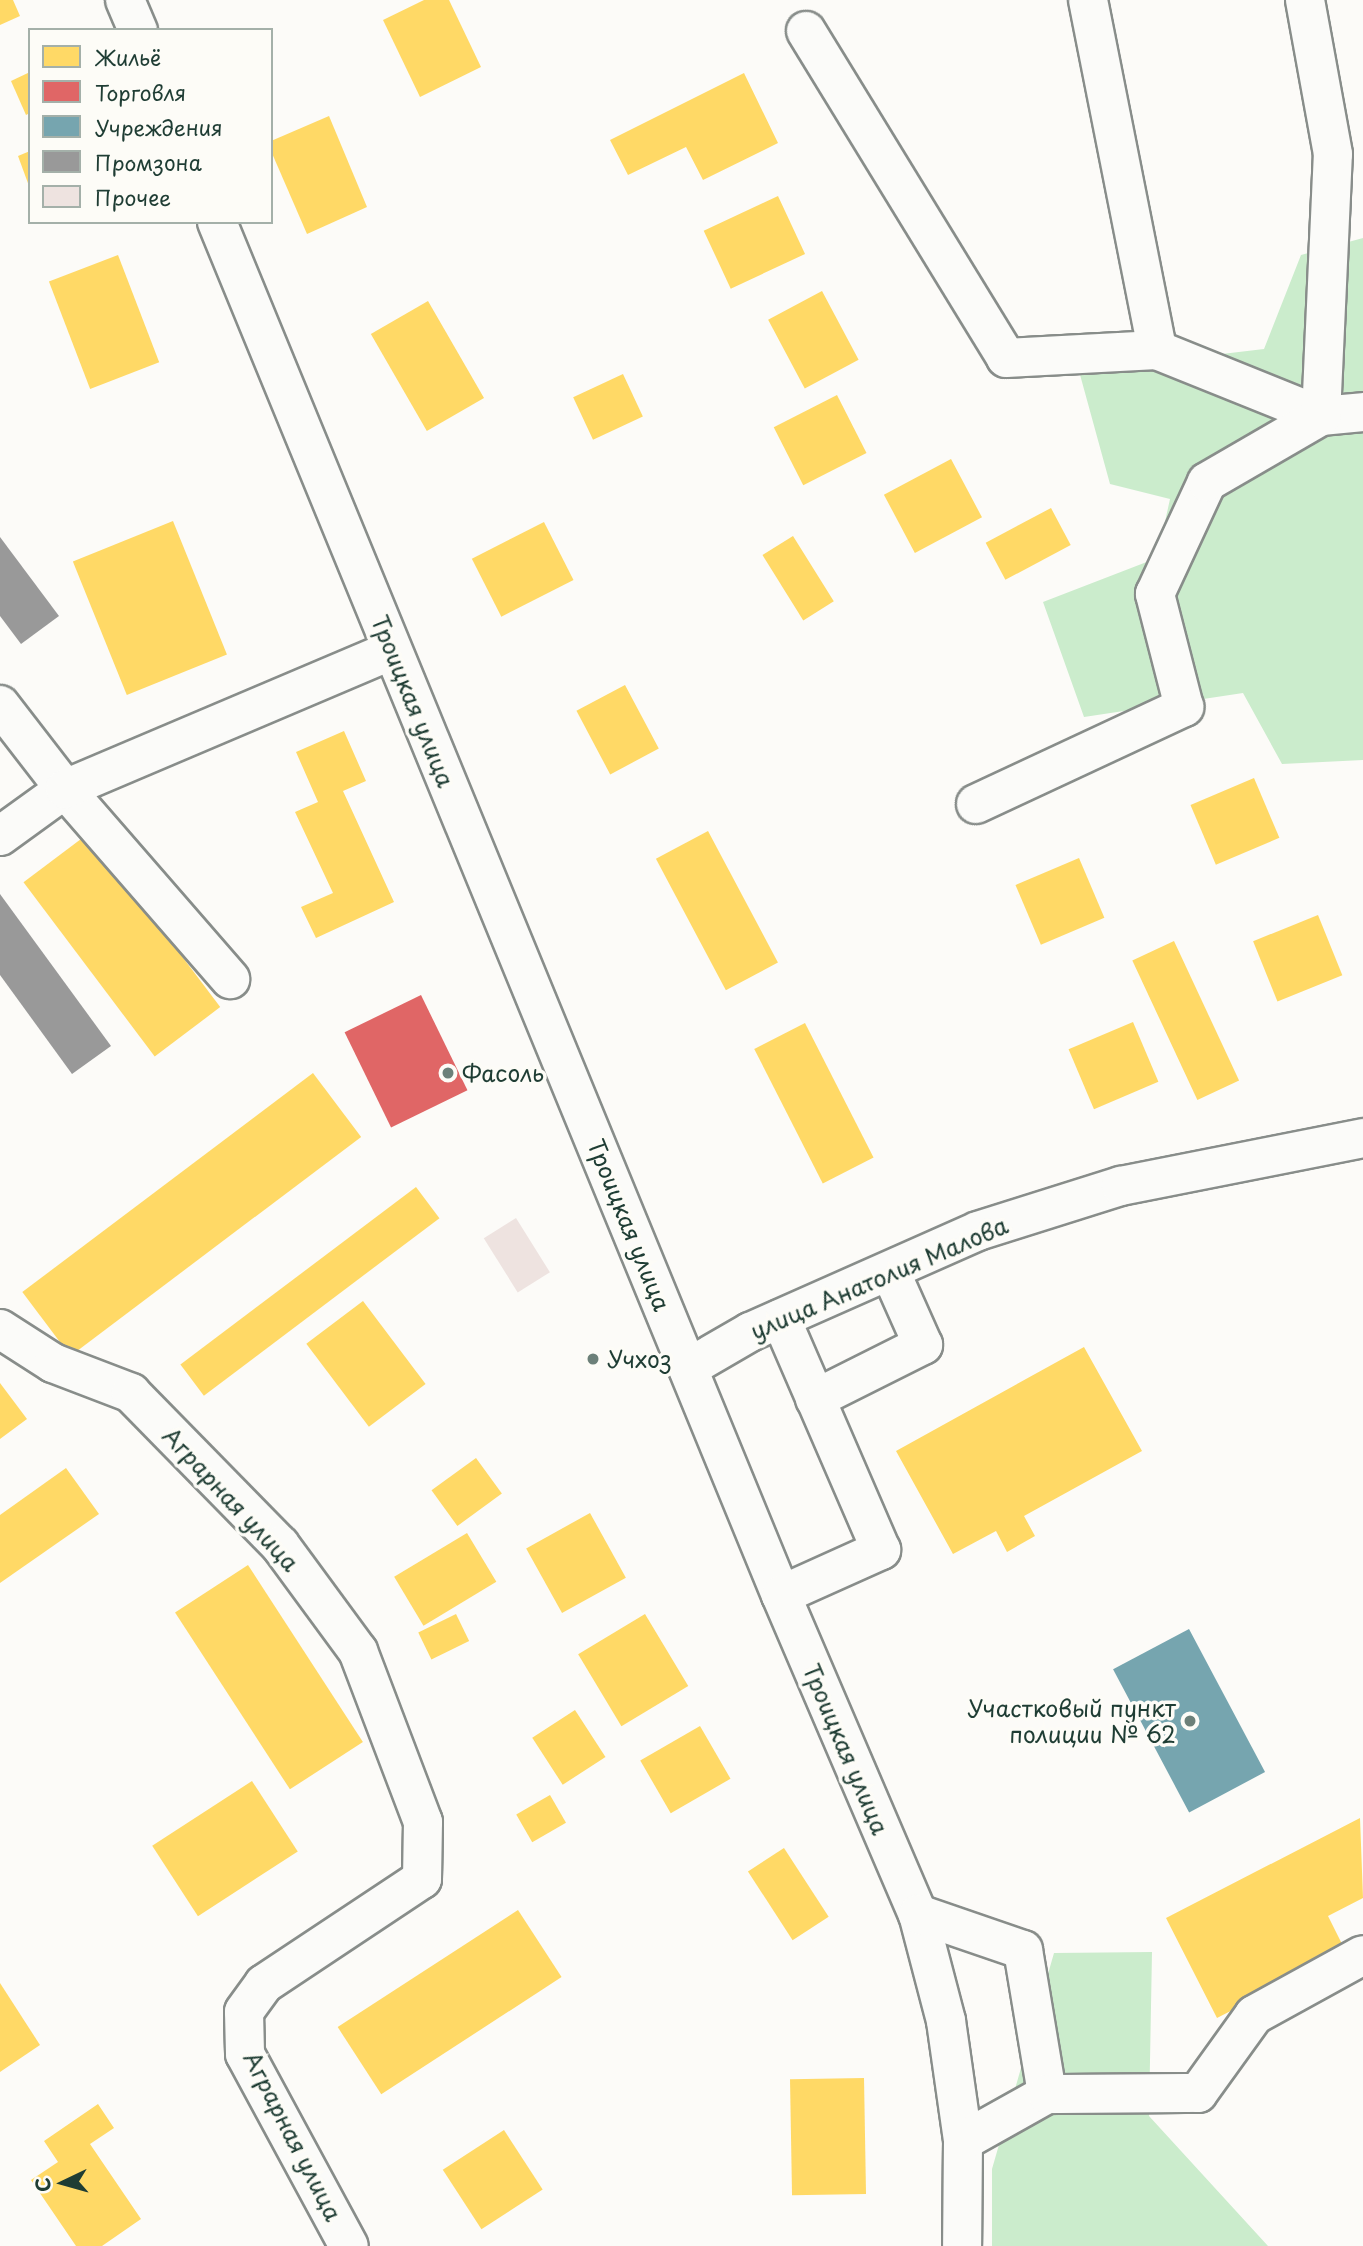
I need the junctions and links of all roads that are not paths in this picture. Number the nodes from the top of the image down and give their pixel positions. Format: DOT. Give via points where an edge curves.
graph roads {
  1 [pos="125,0"];
  2 [pos="1088,0"];
  3 [pos="1305,0"];
  4 [pos="137,28"];
  5 [pos="806,31"];
  6 [pos="1348,150"];
  7 [pos="218,224"];
  8 [pos="1157,350"];
  9 [pos="1363,412"];
  10 [pos="1321,416"];
  11 [pos="392,650"];
  12 [pos="0,705"];
  13 [pos="65,789"];
  14 [pos="976,804"];
  15 [pos="0,836"];
  16 [pos="230,979"];
  17 [pos="1363,1138"];
  18 [pos="890,1270"];
  19 [pos="781,1319"];
  20 [pos="0,1329"];
  21 [pos="688,1368"];
  22 [pos="815,1399"];
  23 [pos="780,1595"];
  24 [pos="918,1914"];
  25 [pos="1363,1955"];
  26 [pos="1047,2094"];
  27 [pos="963,2141"];
  28 [pos="349,2246"];
  29 [pos="962,2246"];
  1 -- 4 [label="street"];
  2 -- 8 [label="street"];
  3 -- 6 [label="street"];
  5 -- 8 [label="street" via="1006,358"];
  6 -- 10 [label="street"];
  7 -- 11 [label="street, Троицкая улица"];
  8 -- 10 [label="street"];
  9 -- 10 [label="street"];
  10 -- 14 [label="street" via="1207,482 1155,594 1184,707"];
  11 -- 13 [label="street"];
  11 -- 21 [label="street, Троицкая улица"];
  12 -- 13 [label="street"];
  13 -- 15 [label="street"];
  13 -- 16 [label="street"];
  17 -- 18 [label="street, улица Анатолия Малова" via="1121,1186 978,1231"];
  18 -- 19 [label="street, улица Анатолия Малова"];
  18 -- 22 [label="street" via="923,1345"];
  19 -- 21 [label="street, улица Анатолия Малова"];
  19 -- 22 [label="street"];
  20 -- 28 [label="street, Аграрная улица" via="53,1363 131,1394 280,1545 358,1651 422,1822 422,1879 264,1984 244,2011 245,2054"];
  21 -- 23 [label="street, Троицкая улица"];
  22 -- 23 [label="street" via="881,1550"];
  23 -- 24 [label="street, Троицкая улица"];
  24 -- 26 [label="street" via="1023,1950"];
  24 -- 27 [label="street, Троицкая улица" via="946,2021"];
  25 -- 26 [label="street" via="1254,2015 1198,2093"];
  26 -- 27 [label="street"];
  27 -- 29 [label="street, Троицкая улица"];
}
